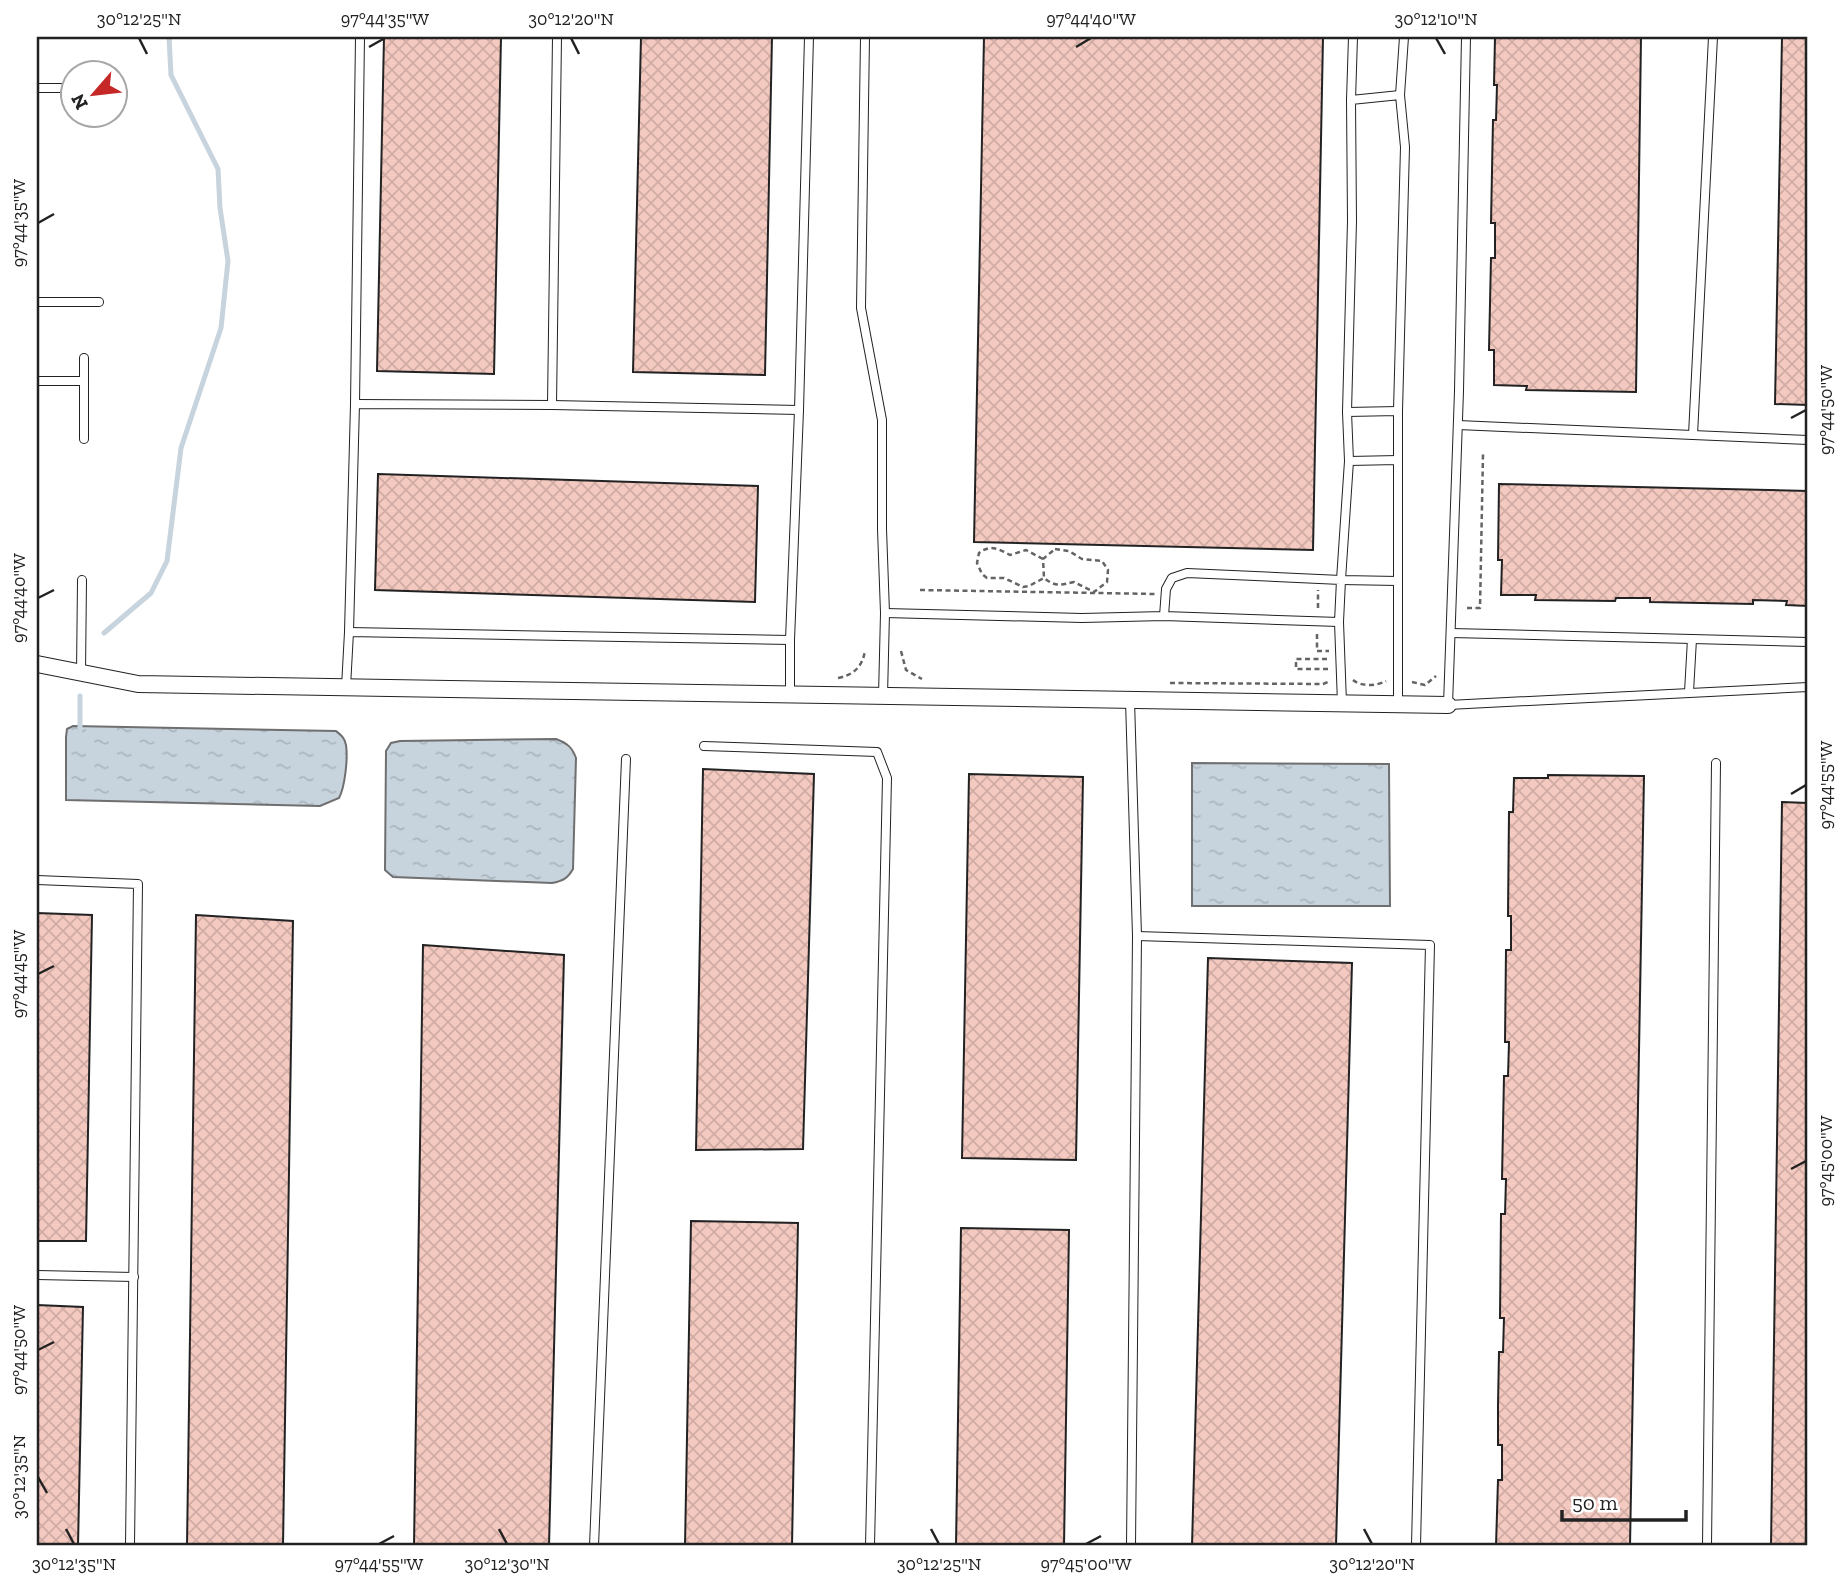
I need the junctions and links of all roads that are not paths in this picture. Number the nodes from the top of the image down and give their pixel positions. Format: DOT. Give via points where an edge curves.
graph roads {
  1 [pos="360,37"];
  2 [pos="557,37"];
  3 [pos="809,37"];
  4 [pos="865,37"];
  5 [pos="1353,37"];
  6 [pos="1405,37"];
  7 [pos="1466,37"];
  8 [pos="1713,37"];
  9 [pos="37,88"];
  10 [pos="60,88"];
  11 [pos="1400,95"];
  12 [pos="1351,100"];
  13 [pos="37,302"];
  14 [pos="99,303"];
  15 [pos="84,358"];
  16 [pos="37,381"];
  17 [pos="84,381"];
  18 [pos="355,404"];
  19 [pos="552,405"];
  20 [pos="799,410"];
  21 [pos="1398,411"];
  22 [pos="1347,412"];
  23 [pos="1458,425"];
  24 [pos="1693,435"];
  25 [pos="84,439"];
  26 [pos="1808,440"];
  27 [pos="1398,460"];
  28 [pos="1349,461"];
  29 [pos="82,580"];
  30 [pos="1341,580"];
  31 [pos="1398,580"];
  32 [pos="885,613"];
  33 [pos="1164,616"];
  34 [pos="1339,622"];
  35 [pos="349,632"];
  36 [pos="1451,633"];
  37 [pos="1692,639"];
  38 [pos="790,640"];
  39 [pos="1808,642"];
  40 [pos="37,664"];
  41 [pos="81,673"];
  42 [pos="346,687"];
  43 [pos="1808,687"];
  44 [pos="1689,692"];
  45 [pos="790,694"];
  46 [pos="883,696"];
  47 [pos="1130,700"];
  48 [pos="1342,703"];
  49 [pos="1398,704"];
  50 [pos="1448,705"];
  51 [pos="704,746"];
  52 [pos="626,759"];
  53 [pos="1716,763"];
  54 [pos="37,880"];
  55 [pos="1137,936"];
  56 [pos="37,1275"];
  57 [pos="134,1277"];
  58 [pos="130,1546"];
  59 [pos="594,1546"];
  60 [pos="870,1546"];
  61 [pos="1131,1546"];
  62 [pos="1416,1546"];
  63 [pos="1707,1546"];
  1 -- 18 [label="lane"];
  2 -- 19 [label="lane"];
  3 -- 20 [label="lane"];
  4 -- 32 [label="lane" via="861,308 883,420"];
  5 -- 12 [label="lane"];
  6 -- 11 [label="lane"];
  7 -- 23 [label="lane"];
  8 -- 24 [label="lane"];
  9 -- 10 [label="lane"];
  11 -- 12 [label="lane"];
  11 -- 21 [label="lane" via="1405,147"];
  12 -- 22 [label="lane"];
  13 -- 14 [label="lane"];
  15 -- 17 [label="lane"];
  16 -- 17 [label="lane"];
  17 -- 25 [label="lane"];
  18 -- 19 [label="lane"];
  18 -- 35 [label="lane"];
  19 -- 20 [label="lane"];
  20 -- 38 [label="lane"];
  21 -- 22 [label="lane"];
  21 -- 27 [label="lane"];
  22 -- 28 [label="lane"];
  23 -- 24 [label="lane"];
  23 -- 36 [label="lane"];
  24 -- 26 [label="lane"];
  27 -- 28 [label="lane"];
  27 -- 31 [label="lane"];
  28 -- 30 [label="lane"];
  29 -- 41 [label="lane"];
  30 -- 31 [label="lane"];
  30 -- 33 [label="lane" via="1187,573 1172,578 1166,589"];
  30 -- 34 [label="lane"];
  31 -- 49 [label="lane"];
  32 -- 33 [label="lane"];
  32 -- 46 [label="lane"];
  33 -- 34 [label="lane"];
  34 -- 48 [label="lane"];
  35 -- 38 [label="lane"];
  35 -- 42 [label="lane"];
  36 -- 37 [label="lane"];
  36 -- 50 [label="lane"];
  37 -- 39 [label="lane"];
  37 -- 44 [label="lane"];
  38 -- 45 [label="lane"];
  40 -- 41 [label="street"];
  41 -- 42 [label="street" via="138,684"];
  42 -- 45 [label="street"];
  43 -- 44 [label="lane"];
  44 -- 50 [label="lane"];
  45 -- 46 [label="street"];
  46 -- 47 [label="street"];
  47 -- 48 [label="street"];
  47 -- 55 [label="lane"];
  48 -- 49 [label="street"];
  49 -- 50 [label="street"];
  51 -- 60 [label="lane" via="877,752 887,778"];
  52 -- 59 [label="lane"];
  53 -- 63 [label="lane"];
  54 -- 57 [label="lane" via="138,884"];
  55 -- 61 [label="lane"];
  55 -- 62 [label="lane" via="1430,945"];
  56 -- 57 [label="lane"];
  57 -- 58 [label="lane"];
}
